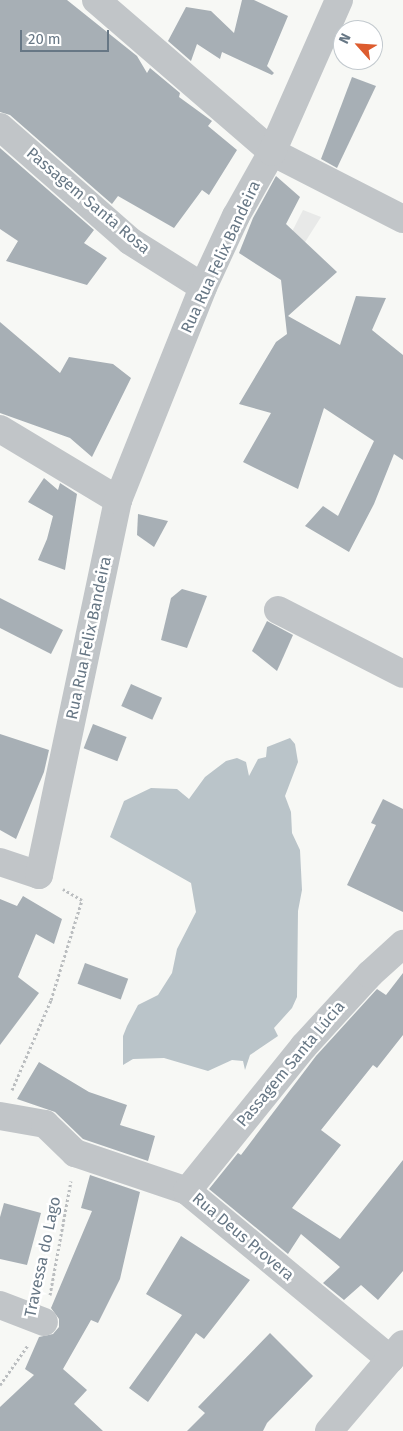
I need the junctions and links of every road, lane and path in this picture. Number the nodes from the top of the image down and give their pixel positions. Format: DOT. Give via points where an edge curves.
graph roads {
  1 [pos="96,0"];
  2 [pos="339,0"];
  3 [pos="0,126"];
  4 [pos="272,152"];
  5 [pos="403,219"];
  6 [pos="203,287"];
  7 [pos="0,429"];
  8 [pos="118,500"];
  9 [pos="278,610"];
  10 [pos="403,674"];
  11 [pos="0,862"];
  12 [pos="39,875"];
  13 [pos="403,944"];
  14 [pos="1,1116"];
  15 [pos="75,1153"];
  16 [pos="186,1190"];
  17 [pos="0,1305"];
  18 [pos="44,1322"];
  19 [pos="397,1351"];
  20 [pos="0,1385"];
  21 [pos="329,1431"];
  1 -- 4 [label="street"];
  2 -- 4 [label="street, Rua Rua Felix Bandeira"];
  3 -- 6 [label="street, Passagem Santa Rosa" via="130,241"];
  4 -- 5 [label="street"];
  4 -- 6 [label="street, Rua Rua Felix Bandeira" via="236,216"];
  6 -- 8 [label="street, Rua Rua Felix Bandeira"];
  7 -- 8 [label="street"];
  8 -- 12 [label="street, Rua Rua Felix Bandeira"];
  9 -- 10 [label="street"];
  11 -- 12 [label="street"];
  12 -- 14 [label="path" via="82,900 51,1000"];
  13 -- 16 [label="street, Passagem Santa Lúcia" via="370,974 304,1046"];
  14 -- 15 [label="street" via="45,1124"];
  15 -- 16 [label="street, Rua Deus Provera"];
  15 -- 18 [label="path, Travessa do Lago" via="65,1229"];
  16 -- 19 [label="street, Rua Deus Provera"];
  17 -- 18 [label="street"];
  18 -- 20 [label="path, Travessa do Lago"];
  19 -- 21 [label="street"];
}
